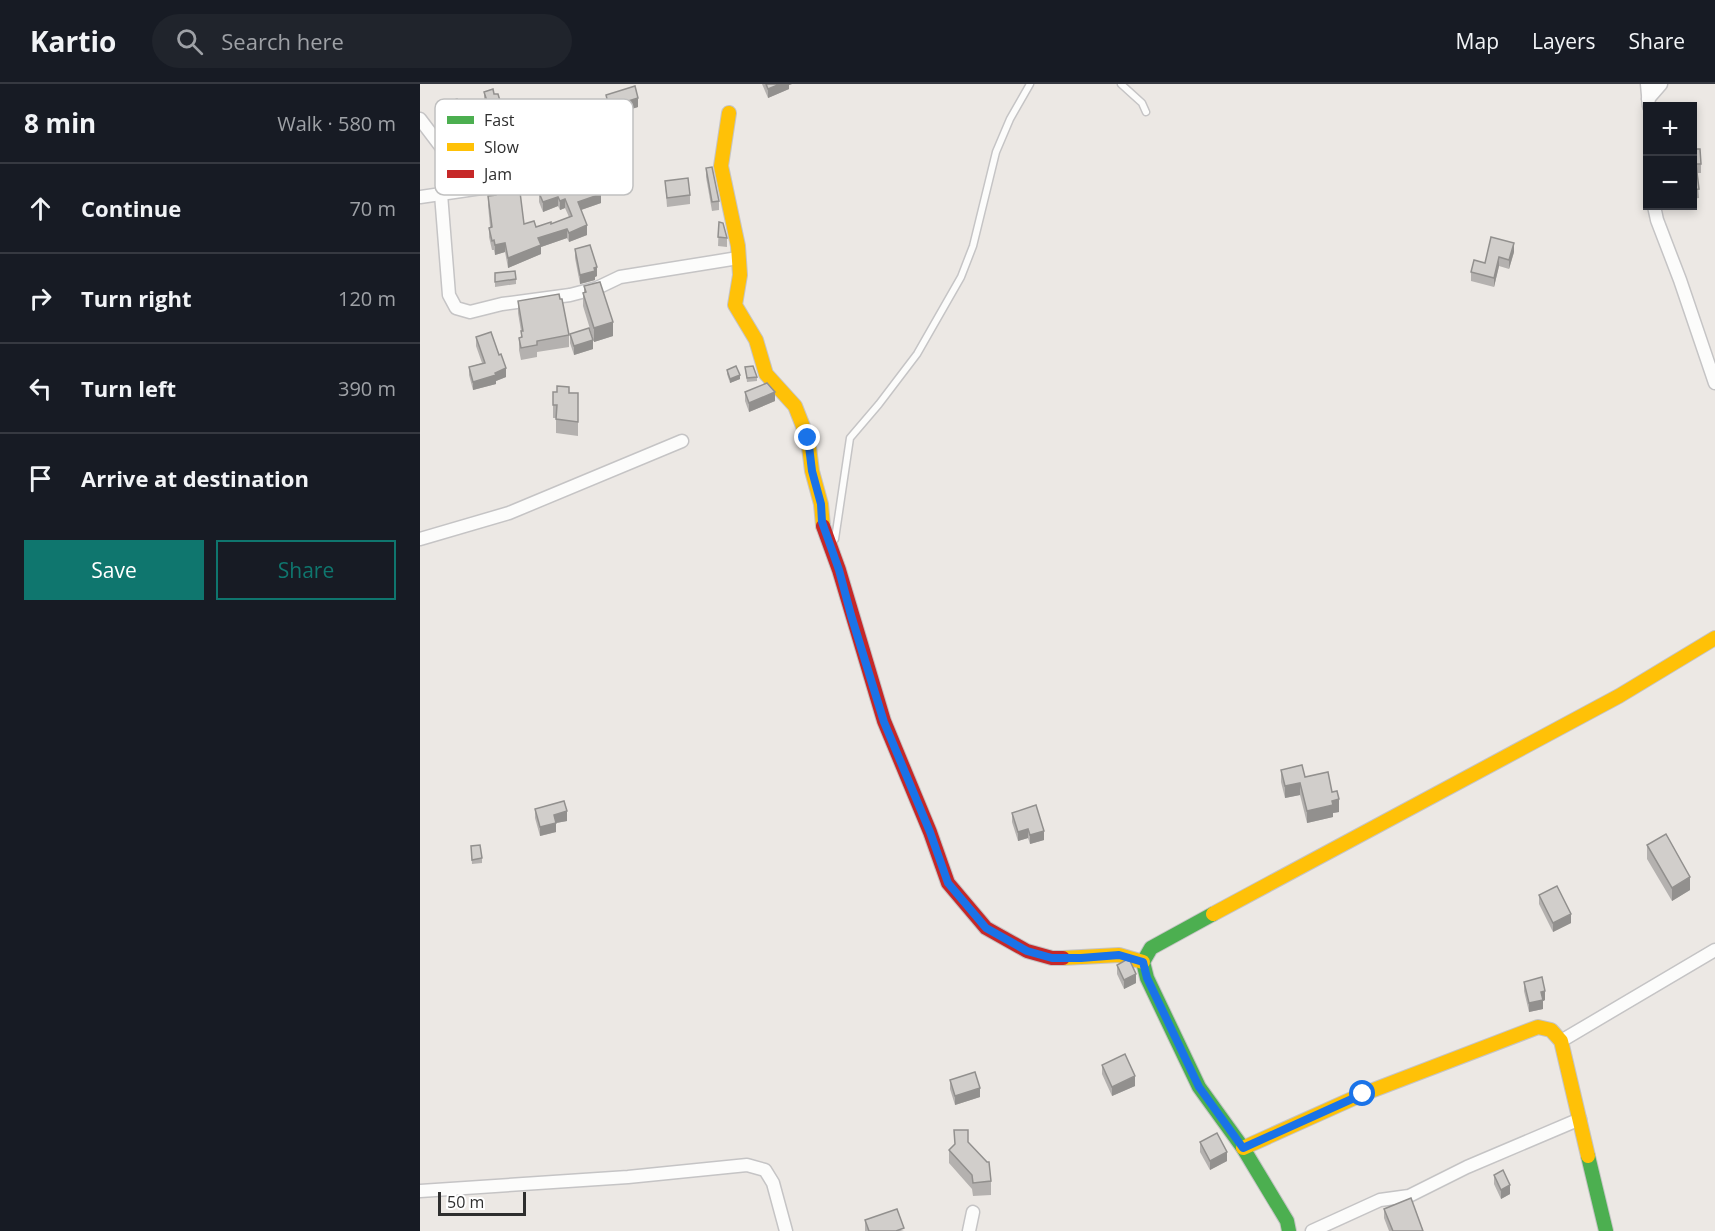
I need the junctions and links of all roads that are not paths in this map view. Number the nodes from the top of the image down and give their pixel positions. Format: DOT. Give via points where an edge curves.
graph roads {
  1 [pos="1030,84"];
  2 [pos="1121,84"];
  3 [pos="1647,84"];
  4 [pos="1661,84"];
  5 [pos="1649,102"];
  6 [pos="1650,102"];
  7 [pos="1146,112"];
  8 [pos="729,114"];
  9 [pos="420,119"];
  10 [pos="435,139"];
  11 [pos="435,195"];
  12 [pos="441,195"];
  13 [pos="420,197"];
  14 [pos="1655,210"];
  15 [pos="738,258"];
  16 [pos="1715,383"];
  17 [pos="682,441"];
  18 [pos="420,539"];
  19 [pos="839,570"];
  20 [pos="1715,638"];
  21 [pos="1715,950"];
  22 [pos="1143,962"];
  23 [pos="1561,1041"];
  24 [pos="1580,1119"];
  25 [pos="1243,1148"];
  26 [pos="420,1191"];
  27 [pos="973,1212"];
  28 [pos="786,1231"];
  29 [pos="969,1231"];
  30 [pos="1289,1231"];
  31 [pos="1312,1231"];
  32 [pos="1606,1231"];
  1 -- 19 [label="lane" via="996,152 973,246 961,277 917,354 850,438 835,535"];
  2 -- 7 [label="lane" via="1142,103"];
  3 -- 5 [label="street"];
  4 -- 6 [label="street"];
  8 -- 15 [label="street" via="721,166"];
  9 -- 10 [label="street"];
  11 -- 13 [label="street"];
  12 -- 15 [label="street" via="449,295 456,308 470,312 501,304 570,296 620,277"];
  14 -- 16 [label="street"];
  15 -- 19 [label="street" via="740,275 735,305 756,340 766,374 795,406 808,438 822,522"];
  17 -- 18 [label="street" via="509,513"];
  19 -- 22 [label="street" via="884,722 948,883 986,928 1027,951 1052,958 1119,955"];
  20 -- 22 [label="street" via="1619,696 1151,948"];
  21 -- 23 [label="street"];
  22 -- 25 [label="street" via="1199,1087"];
  23 -- 24 [label="street"];
  23 -- 25 [label="street" via="1551,1030 1538,1027 1363,1094"];
  24 -- 31 [label="street" via="1409,1196 1380,1200"];
  24 -- 32 [label="street"];
  25 -- 30 [label="street" via="1287,1221"];
  26 -- 28 [label="street" via="747,1165 765,1170 773,1183"];
  27 -- 29 [label="street"];
}
